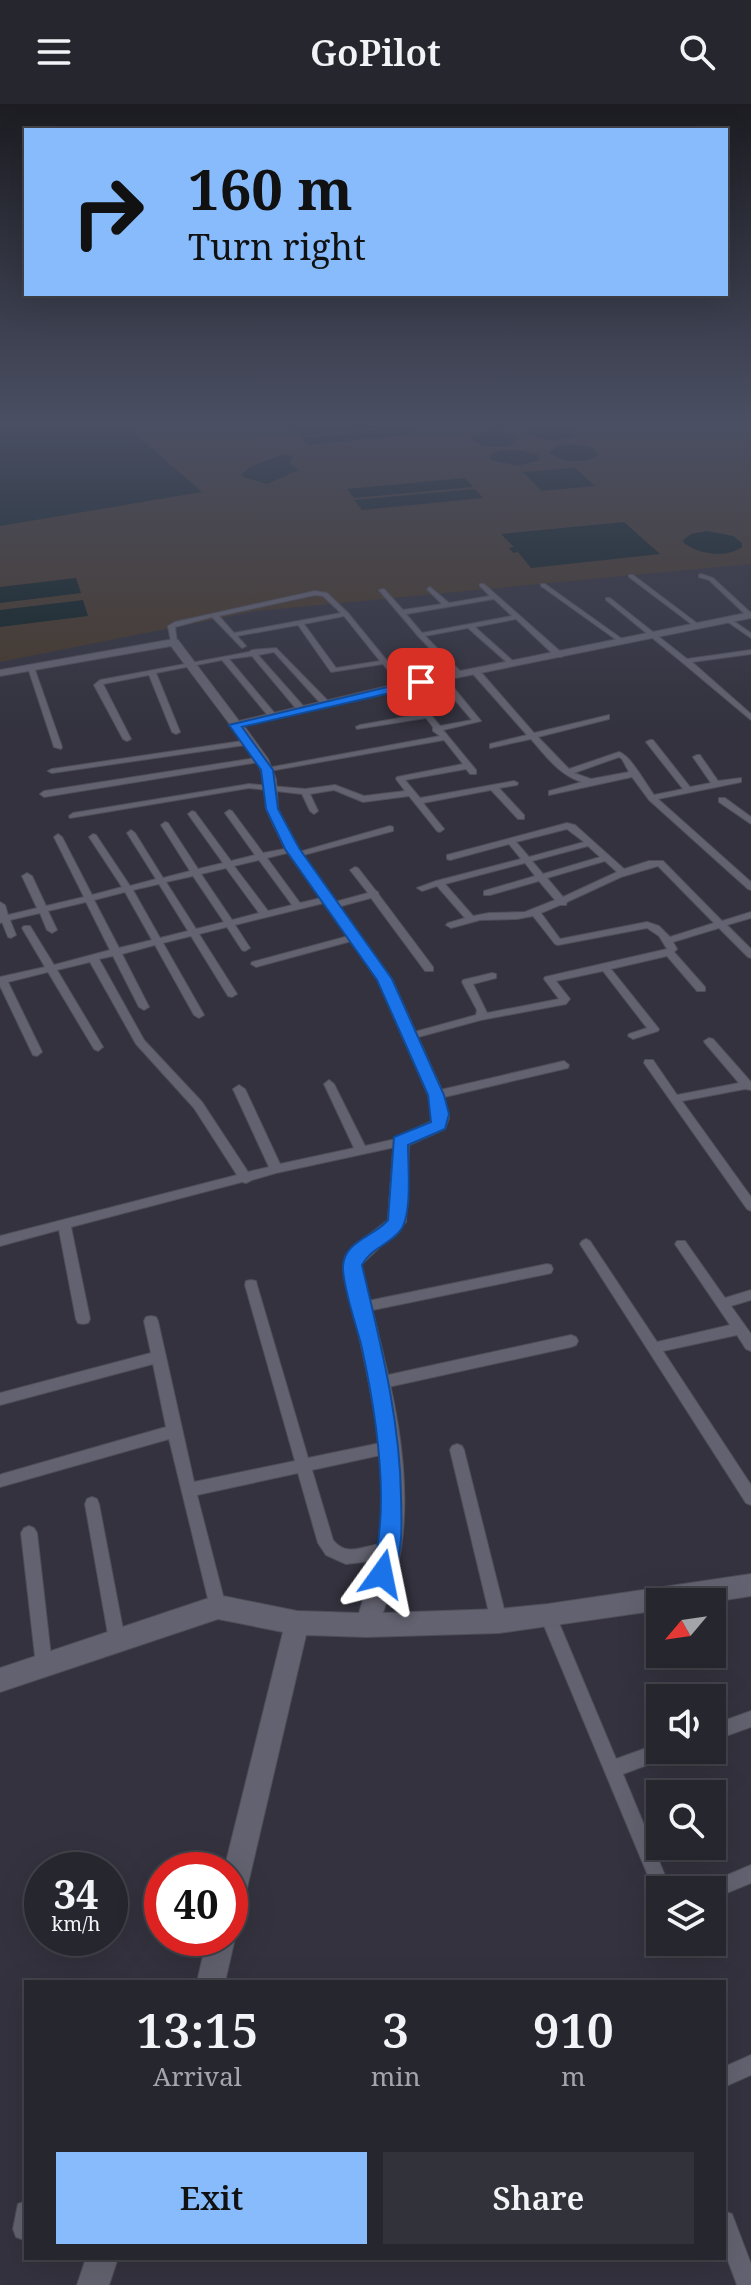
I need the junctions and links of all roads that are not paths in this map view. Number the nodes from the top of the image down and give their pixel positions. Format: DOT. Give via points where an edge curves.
graph roads {
  1 [pos="631,576"];
  2 [pos="701,576"];
  3 [pos="482,585"];
  4 [pos="543,585"];
  5 [pos="430,589"];
  6 [pos="382,590"];
  7 [pos="495,597"];
  8 [pos="608,599"];
  9 [pos="447,605"];
  10 [pos="400,613"];
  11 [pos="346,614"];
  12 [pos="214,615"];
  13 [pos="750,615"];
  14 [pos="517,617"];
  15 [pos="727,619"];
  16 [pos="300,623"];
  17 [pos="696,625"];
  18 [pos="471,627"];
  19 [pos="654,633"];
  20 [pos="233,635"];
  21 [pos="420,635"];
  22 [pos="751,636"];
  23 [pos="620,640"];
  24 [pos="174,642"];
  25 [pos="242,646"];
  26 [pos="252,652"];
  27 [pos="751,652"];
  28 [pos="559,655"];
  29 [pos="224,658"];
  30 [pos="686,661"];
  31 [pos="384,662"];
  32 [pos="511,664"];
  33 [pos="192,665"];
  34 [pos="30,667"];
  35 [pos="152,672"];
  36 [pos="476,672"];
  37 [pos="0,673"];
  38 [pos="460,675"];
  39 [pos="441,678"];
  40 [pos="401,686"];
  41 [pos="326,704"];
  42 [pos="302,710"];
  43 [pos="273,716"];
  44 [pos="425,716"];
  45 [pos="606,717"];
  46 [pos="751,718"];
  47 [pos="235,725"];
  48 [pos="360,727"];
  49 [pos="436,729"];
  50 [pos="176,732"];
  51 [pos="533,735"];
  52 [pos="444,738"];
  53 [pos="127,739"];
  54 [pos="249,742"];
  55 [pos="650,742"];
  56 [pos="493,746"];
  57 [pos="58,747"];
  58 [pos="697,757"];
  59 [pos="52,771"];
  60 [pos="265,772"];
  61 [pos="568,772"];
  62 [pos="634,774"];
  63 [pos="738,780"];
  64 [pos="591,782"];
  65 [pos="514,783"];
  66 [pos="716,784"];
  67 [pos="493,787"];
  68 [pos="688,790"];
  69 [pos="305,792"];
  70 [pos="552,793"];
  71 [pos="44,794"];
  72 [pos="415,797"];
  73 [pos="652,798"];
  74 [pos="722,800"];
  75 [pos="314,811"];
  76 [pos="229,813"];
  77 [pos="192,814"];
  78 [pos="73,816"];
  79 [pos="521,817"];
  80 [pos="751,821"];
  81 [pos="165,825"];
  82 [pos="390,829"];
  83 [pos="440,829"];
  84 [pos="131,833"];
  85 [pos="58,837"];
  86 [pos="93,837"];
  87 [pos="510,840"];
  88 [pos="590,843"];
  89 [pos="294,851"];
  90 [pos="262,856"];
  91 [pos="450,857"];
  92 [pos="607,858"];
  93 [pos="524,859"];
  94 [pos="227,864"];
  95 [pos="355,870"];
  96 [pos="196,871"];
  97 [pos="623,873"];
  98 [pos="27,876"];
  99 [pos="541,879"];
  100 [pos="163,880"];
  101 [pos="439,883"];
  102 [pos="751,887"];
  103 [pos="422,888"];
  104 [pos="128,889"];
  105 [pos="487,893"];
  106 [pos="375,894"];
  107 [pos="88,899"];
  108 [pos="332,902"];
  109 [pos="563,903"];
  110 [pos="0,905"];
  111 [pos="298,907"];
  112 [pos="43,910"];
  113 [pos="535,912"];
  114 [pos="751,915"];
  115 [pos="266,916"];
  116 [pos="2,919"];
  117 [pos="471,919"];
  118 [pos="232,924"];
  119 [pos="451,925"];
  120 [pos="721,925"];
  121 [pos="27,928"];
  122 [pos="52,930"];
  123 [pos="195,933"];
  124 [pos="11,935"];
  125 [pos="356,937"];
  126 [pos="157,942"];
  127 [pos="669,946"];
  128 [pos="245,948"];
  129 [pos="114,953"];
  130 [pos="751,955"];
  131 [pos="93,958"];
  132 [pos="256,964"];
  133 [pos="50,967"];
  134 [pos="605,967"];
  135 [pos="429,969"];
  136 [pos="492,976"];
  137 [pos="1,980"];
  138 [pos="701,989"];
  139 [pos="232,994"];
  140 [pos="144,1007"];
  141 [pos="199,1015"];
  142 [pos="481,1017"];
  143 [pos="411,1036"];
  144 [pos="633,1036"];
  145 [pos="709,1041"];
  146 [pos="98,1047"];
  147 [pos="37,1052"];
  148 [pos="649,1063"];
  149 [pos="564,1065"];
  150 [pos="747,1082"];
  151 [pos="329,1084"];
  152 [pos="239,1089"];
  153 [pos="436,1095"];
  154 [pos="675,1099"];
  155 [pos="400,1142"];
  156 [pos="361,1150"];
  157 [pos="276,1169"];
  158 [pos="246,1179"];
  159 [pos="751,1206"];
  160 [pos="64,1225"];
  161 [pos="0,1241"];
  162 [pos="586,1244"];
  163 [pos="681,1244"];
  164 [pos="547,1269"];
  165 [pos="251,1285"];
  166 [pos="751,1295"];
  167 [pos="722,1304"];
  168 [pos="363,1307"];
  169 [pos="83,1319"];
  170 [pos="151,1321"];
  171 [pos="738,1329"];
  172 [pos="571,1341"];
  173 [pos="751,1345"];
  174 [pos="654,1348"];
  175 [pos="158,1357"];
  176 [pos="379,1383"];
  177 [pos="0,1399"];
  178 [pos="174,1431"];
  179 [pos="390,1447"];
  180 [pos="457,1450"];
  181 [pos="303,1466"];
  182 [pos="2,1481"];
  183 [pos="188,1490"];
  184 [pos="751,1498"];
  185 [pos="92,1504"];
  186 [pos="29,1533"];
  187 [pos="390,1549"];
  188 [pos="751,1585"];
  189 [pos="218,1607"];
  190 [pos="548,1616"];
  191 [pos="499,1621"];
  192 [pos="297,1623"];
  193 [pos="367,1625"];
  194 [pos="117,1640"];
  195 [pos="44,1665"];
  196 [pos="0,1680"];
  197 [pos="751,1719"];
  198 [pos="726,1728"];
  199 [pos="646,1757"];
  200 [pos="612,1769"];
  201 [pos="242,1852"];
  202 [pos="751,1874"];
  203 [pos="657,1876"];
  204 [pos="726,1884"];
  205 [pos="217,1956"];
  206 [pos="211,1980"];
  207 [pos="751,2065"];
  208 [pos="726,2076"];
  209 [pos="726,2227"];
  210 [pos="101,2260"];
  211 [pos="93,2285"];
  212 [pos="748,2285"];
  1 -- 17 [label="street"];
  2 -- 13 [label="street"];
  3 -- 7 [label="street"];
  4 -- 23 [label="street"];
  5 -- 9 [label="street"];
  6 -- 10 [label="street"];
  7 -- 9 [label="street"];
  7 -- 14 [label="street"];
  8 -- 19 [label="street"];
  9 -- 10 [label="street"];
  10 -- 21 [label="street"];
  11 -- 12 [label="street" via="319,593"];
  11 -- 16 [label="street"];
  11 -- 31 [label="street"];
  12 -- 20 [label="street"];
  12 -- 24 [label="street" via="173,625"];
  13 -- 15 [label="street"];
  14 -- 18 [label="street"];
  14 -- 28 [label="street"];
  15 -- 17 [label="street"];
  15 -- 22 [label="street"];
  16 -- 20 [label="street"];
  16 -- 31 [label="street" via="334,670"];
  17 -- 19 [label="street"];
  18 -- 21 [label="street"];
  18 -- 32 [label="street"];
  19 -- 23 [label="street"];
  19 -- 30 [label="street"];
  20 -- 25 [label="street"];
  21 -- 38 [label="street"];
  23 -- 28 [label="street"];
  24 -- 33 [label="street"];
  24 -- 34 [label="street"];
  26 -- 29 [label="street"];
  26 -- 41 [label="street" via="278,651"];
  26 -- 42 [label="street"];
  27 -- 30 [label="street"];
  28 -- 32 [label="street"];
  29 -- 33 [label="street"];
  29 -- 43 [label="street"];
  30 -- 46 [label="street"];
  31 -- 40 [label="street"];
  32 -- 36 [label="street"];
  33 -- 35 [label="street"];
  33 -- 47 [label="street"];
  34 -- 37 [label="street"];
  34 -- 57 [label="street"];
  35 -- 50 [label="street"];
  35 -- 53 [label="street" via="99,683"];
  36 -- 38 [label="street"];
  36 -- 51 [label="street"];
  38 -- 39 [label="street"];
  39 -- 40 [label="street"];
  39 -- 49 [label="street" via="477,721"];
  40 -- 41 [label="street"];
  40 -- 44 [label="street"];
  41 -- 42 [label="street"];
  42 -- 43 [label="street"];
  43 -- 47 [label="street"];
  44 -- 48 [label="street"];
  44 -- 49 [label="street"];
  45 -- 51 [label="street"];
  47 -- 54 [label="street"];
  49 -- 52 [label="street"];
  51 -- 56 [label="street"];
  51 -- 61 [label="street"];
  52 -- 60 [label="street"];
  52 -- 72 [label="street" via="470,769 400,779"];
  54 -- 59 [label="street"];
  54 -- 60 [label="street"];
  55 -- 68 [label="street"];
  58 -- 66 [label="street"];
  60 -- 69 [label="street"];
  60 -- 71 [label="street"];
  60 -- 78 [label="street" via="249,786"];
  60 -- 89 [label="street" via="272,809"];
  61 -- 62 [label="street" via="616,754 625,757"];
  61 -- 64 [label="street"];
  62 -- 64 [label="street"];
  62 -- 73 [label="street"];
  63 -- 66 [label="street"];
  64 -- 70 [label="street"];
  65 -- 67 [label="street"];
  66 -- 68 [label="street"];
  67 -- 72 [label="street"];
  67 -- 79 [label="street"];
  68 -- 73 [label="street"];
  69 -- 72 [label="street" via="335,787 363,799"];
  69 -- 75 [label="street"];
  72 -- 83 [label="street"];
  73 -- 102 [label="street"];
  74 -- 80 [label="street"];
  76 -- 90 [label="street"];
  77 -- 94 [label="street"];
  81 -- 96 [label="street"];
  82 -- 89 [label="street"];
  84 -- 100 [label="street"];
  85 -- 107 [label="street"];
  86 -- 104 [label="street"];
  87 -- 88 [label="street" via="567,826"];
  87 -- 91 [label="street"];
  87 -- 93 [label="street"];
  88 -- 92 [label="street"];
  88 -- 93 [label="street"];
  89 -- 90 [label="street"];
  89 -- 108 [label="street"];
  90 -- 94 [label="street"];
  90 -- 111 [label="street"];
  92 -- 97 [label="street"];
  92 -- 99 [label="street"];
  93 -- 99 [label="street"];
  93 -- 101 [label="street"];
  94 -- 96 [label="street"];
  94 -- 115 [label="street"];
  95 -- 106 [label="street"];
  96 -- 100 [label="street"];
  96 -- 118 [label="street"];
  97 -- 109 [label="street"];
  97 -- 120 [label="street" via="660,863"];
  98 -- 112 [label="street"];
  99 -- 105 [label="street"];
  99 -- 109 [label="street"];
  100 -- 104 [label="street"];
  100 -- 123 [label="street"];
  101 -- 103 [label="street"];
  101 -- 117 [label="street"];
  104 -- 107 [label="street"];
  104 -- 126 [label="street"];
  106 -- 108 [label="street"];
  106 -- 135 [label="street"];
  107 -- 112 [label="street"];
  107 -- 129 [label="street"];
  108 -- 111 [label="street"];
  108 -- 125 [label="street"];
  109 -- 113 [label="street"];
  110 -- 116 [label="street"];
  111 -- 115 [label="street"];
  112 -- 116 [label="street"];
  112 -- 122 [label="street"];
  113 -- 117 [label="street"];
  113 -- 127 [label="street" via="558,942 647,925 654,926"];
  114 -- 120 [label="street"];
  115 -- 118 [label="street"];
  116 -- 124 [label="street"];
  117 -- 119 [label="street"];
  118 -- 123 [label="street"];
  118 -- 128 [label="street"];
  120 -- 127 [label="street"];
  120 -- 130 [label="street"];
  121 -- 133 [label="street"];
  123 -- 126 [label="street"];
  123 -- 139 [label="street"];
  125 -- 132 [label="street"];
  125 -- 143 [label="street" via="384,979"];
  126 -- 129 [label="street"];
  126 -- 141 [label="street"];
  127 -- 134 [label="street"];
  127 -- 138 [label="street"];
  129 -- 131 [label="street"];
  129 -- 140 [label="street"];
  131 -- 133 [label="street"];
  131 -- 158 [label="street" via="140,1042 198,1105"];
  133 -- 137 [label="street"];
  133 -- 146 [label="street"];
  134 -- 142 [label="street" via="551,978 562,1002"];
  134 -- 144 [label="street" via="654,1029"];
  136 -- 142 [label="street" via="467,982"];
  137 -- 147 [label="street"];
  142 -- 143 [label="street"];
  143 -- 153 [label="street"];
  145 -- 150 [label="street"];
  148 -- 154 [label="street"];
  149 -- 153 [label="street"];
  150 -- 154 [label="street"];
  151 -- 156 [label="street"];
  152 -- 157 [label="street"];
  153 -- 155 [label="street" via="439,1125"];
  154 -- 159 [label="street"];
  155 -- 156 [label="street"];
  155 -- 168 [label="street" via="397,1222 361,1248 352,1265"];
  156 -- 157 [label="street"];
  157 -- 158 [label="street"];
  158 -- 160 [label="street"];
  160 -- 161 [label="street"];
  160 -- 169 [label="street"];
  162 -- 174 [label="street"];
  163 -- 167 [label="street"];
  164 -- 168 [label="street"];
  165 -- 181 [label="street"];
  166 -- 167 [label="street"];
  167 -- 171 [label="street"];
  168 -- 176 [label="street"];
  170 -- 175 [label="street"];
  171 -- 173 [label="street"];
  171 -- 174 [label="street"];
  172 -- 176 [label="street"];
  174 -- 184 [label="street"];
  175 -- 177 [label="street"];
  175 -- 178 [label="street"];
  176 -- 179 [label="street"];
  178 -- 182 [label="street"];
  178 -- 183 [label="street"];
  179 -- 181 [label="street"];
  179 -- 187 [label="street"];
  180 -- 191 [label="street"];
  181 -- 183 [label="street"];
  181 -- 187 [label="street" via="331,1553 343,1558"];
  183 -- 189 [label="street"];
  185 -- 194 [label="street"];
  186 -- 195 [label="street"];
  187 -- 193 [label="street"];
  188 -- 190 [label="street"];
  189 -- 192 [label="street"];
  189 -- 194 [label="street"];
  190 -- 191 [label="street"];
  190 -- 200 [label="street"];
  191 -- 193 [label="street"];
  192 -- 193 [label="street"];
  192 -- 201 [label="street"];
  194 -- 195 [label="street"];
  195 -- 196 [label="street"];
  197 -- 198 [label="street"];
  199 -- 200 [label="street"];
  200 -- 203 [label="street"];
  202 -- 204 [label="street"];
  205 -- 206 [label="street"];
  207 -- 208 [label="street"];
  209 -- 212 [label="street"];
  210 -- 211 [label="street"];
}
